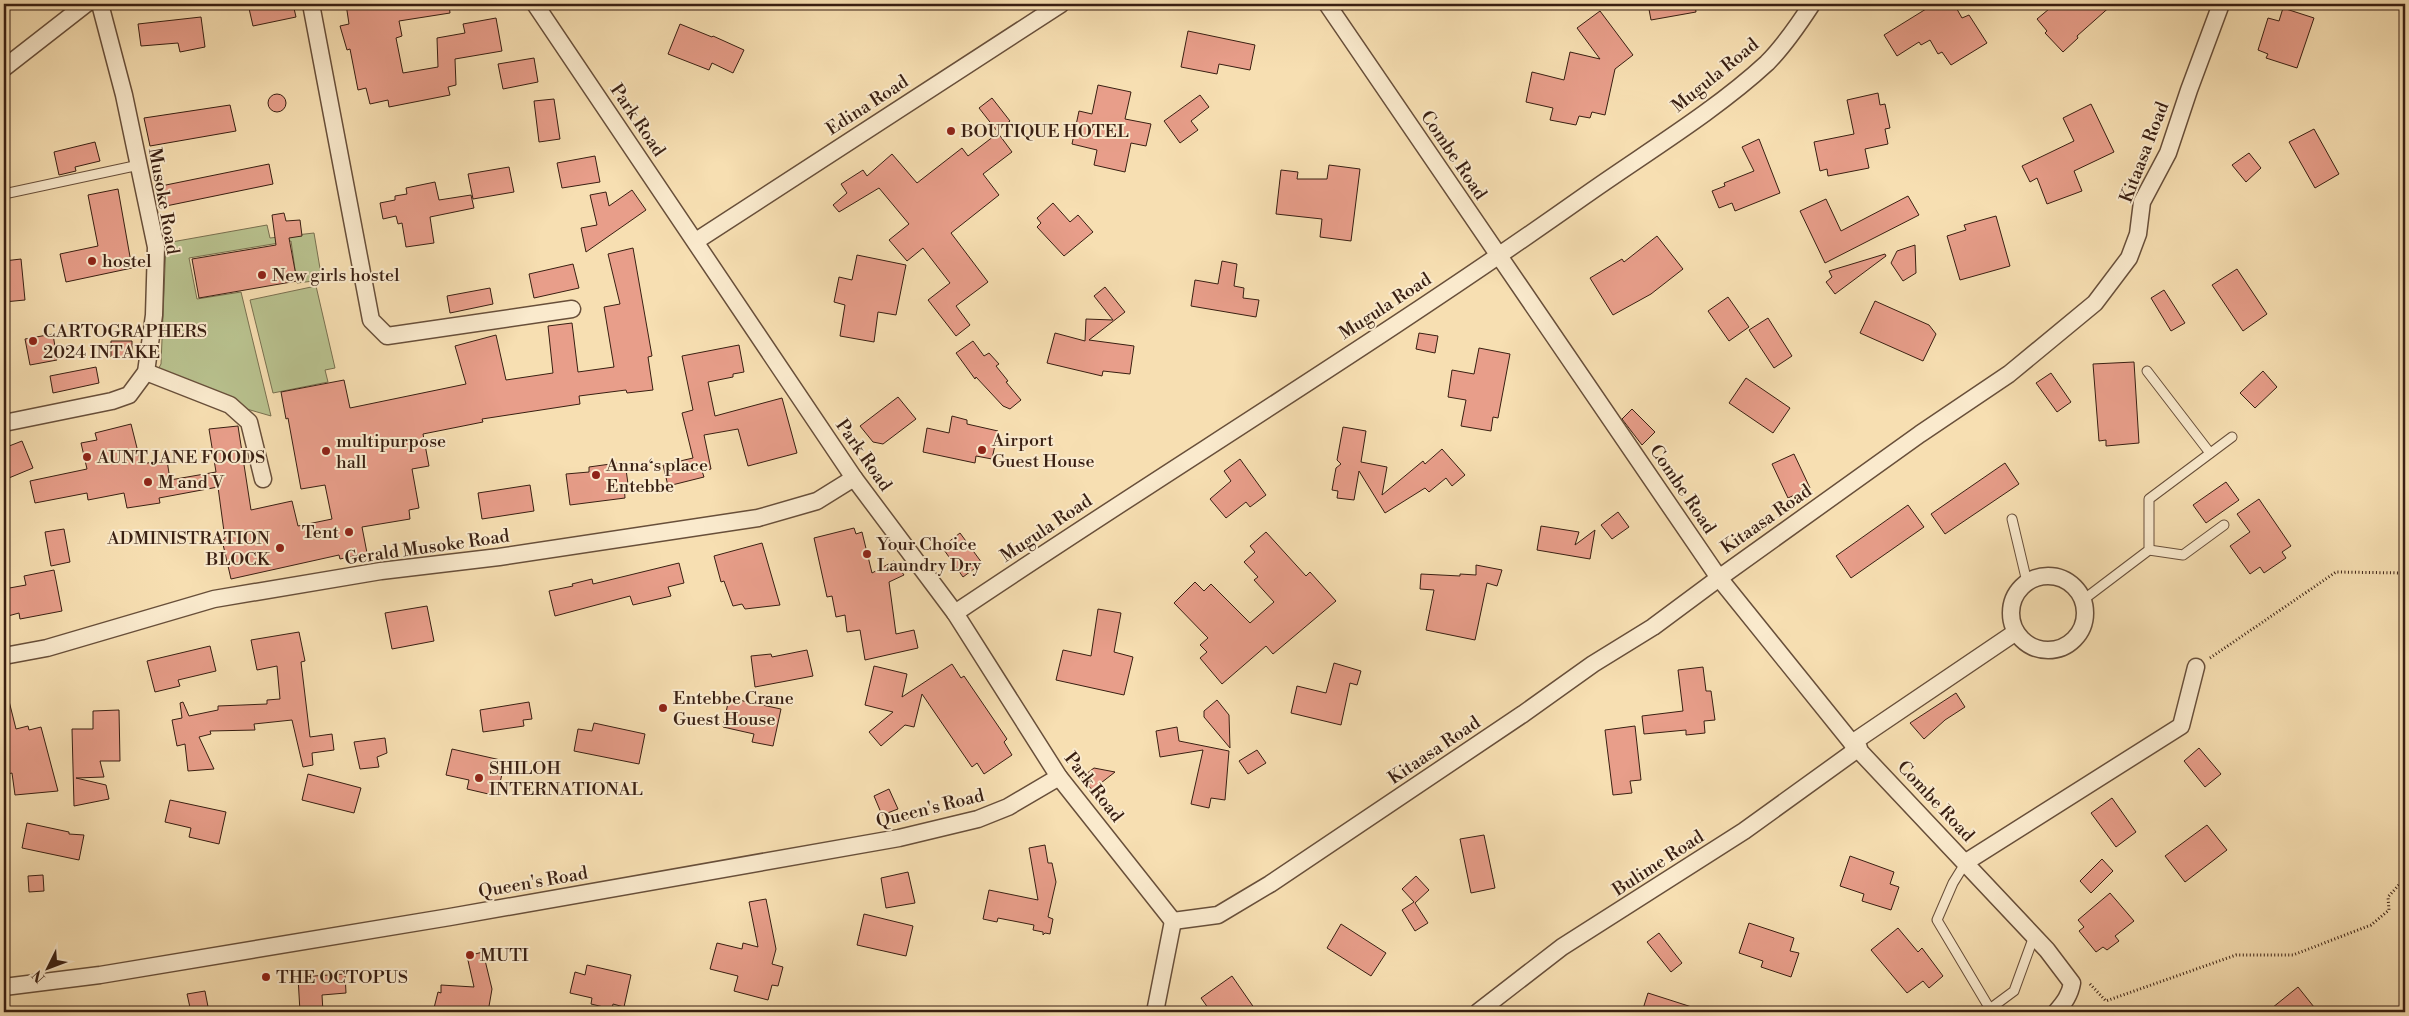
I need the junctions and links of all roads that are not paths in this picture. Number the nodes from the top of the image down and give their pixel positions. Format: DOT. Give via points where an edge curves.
graph roads {
  1 [pos="86,4"];
  2 [pos="100,4"];
  3 [pos="311,4"];
  4 [pos="535,4"];
  5 [pos="1061,4"];
  6 [pos="1327,4"];
  7 [pos="1812,4"];
  8 [pos="2221,4"];
  9 [pos="4,68"];
  10 [pos="139,165"];
  11 [pos="4,194"];
  12 [pos="696,241"];
  13 [pos="1500,256"];
  14 [pos="572,309"];
  15 [pos="2146,371"];
  16 [pos="146,372"];
  17 [pos="4,423"];
  18 [pos="2232,437"];
  19 [pos="2210,454"];
  20 [pos="854,478"];
  21 [pos="263,479"];
  22 [pos="2012,519"];
  23 [pos="2224,526"];
  24 [pos="2149,550"];
  25 [pos="1719,578"];
  26 [pos="2027,582"];
  27 [pos="2083,600"];
  28 [pos="955,613"];
  29 [pos="2016,632"];
  30 [pos="4,656"];
  31 [pos="2196,667"];
  32 [pos="1856,745"];
  33 [pos="1058,777"];
  34 [pos="1966,862"];
  35 [pos="1173,921"];
  36 [pos="2034,936"];
  37 [pos="4,987"];
  38 [pos="1988,1011"];
  39 [pos="1155,1012"];
  40 [pos="1478,1012"];
  41 [pos="2056,1012"];
  1 -- 9 [label="street"];
  2 -- 10 [label="street, Musoke Road"];
  3 -- 14 [label="street" via="371,320 387,336"];
  4 -- 12 [label="street, Park Road"];
  5 -- 12 [label="street, Edina Road"];
  6 -- 13 [label="street, Combe Road"];
  7 -- 13 [label="street, Mugula Road" via="1768,61 1735,88"];
  8 -- 25 [label="street, Kitaasa Road" via="2168,153 2142,202 2138,234 2128,258 2095,303 2009,374"];
  10 -- 11 [label="lane"];
  10 -- 16 [label="street, Musoke Road" via="156,247 154,315"];
  12 -- 20 [label="street, Park Road"];
  13 -- 25 [label="street, Combe Road"];
  13 -- 28 [label="street, Mugula Road"];
  15 -- 19 [label="lane"];
  16 -- 17 [label="street, Musoke Road" via="129,395 112,402"];
  16 -- 21 [label="street" via="230,405 249,422"];
  18 -- 19 [label="lane"];
  19 -- 24 [label="lane" via="2149,499"];
  20 -- 28 [label="street, Park Road"];
  20 -- 30 [label="street, Gerald Musoke Road" via="817,501 758,518 499,557 381,571 214,599 47,648"];
  22 -- 26 [label="lane"];
  23 -- 24 [label="lane" via="2183,555"];
  24 -- 27 [label="lane"];
  25 -- 32 [label="street, Combe Road"];
  25 -- 35 [label="street, Kitaasa Road" via="1653,628 1593,664 1270,884 1218,915"];
  26 -- 27 [label="street" via="2042,576 2059,578 2073,586"];
  26 -- 29 [label="street" via="2015,596 2011,614"];
  27 -- 29 [label="street" via="2085,618 2078,635 2064,647 2038,648 2029,645"];
  28 -- 33 [label="street, Park Road"];
  29 -- 32 [label="street, Bulime Road"];
  31 -- 34 [label="street" via="2181,726"];
  32 -- 34 [label="street, Combe Road"];
  32 -- 40 [label="street, Bulime Road" via="1744,831 1562,947"];
  33 -- 35 [label="street, Park Road"];
  33 -- 37 [label="street, Queen's Road" via="1008,808 978,819 899,838 100,975"];
  34 -- 36 [label="street, Combe Road"];
  34 -- 38 [label="lane" via="1938,920"];
  35 -- 39 [label="street"];
  36 -- 38 [label="lane" via="2014,991"];
  36 -- 41 [label="street, Combe Road" via="2072,983 2065,1002"];
}
